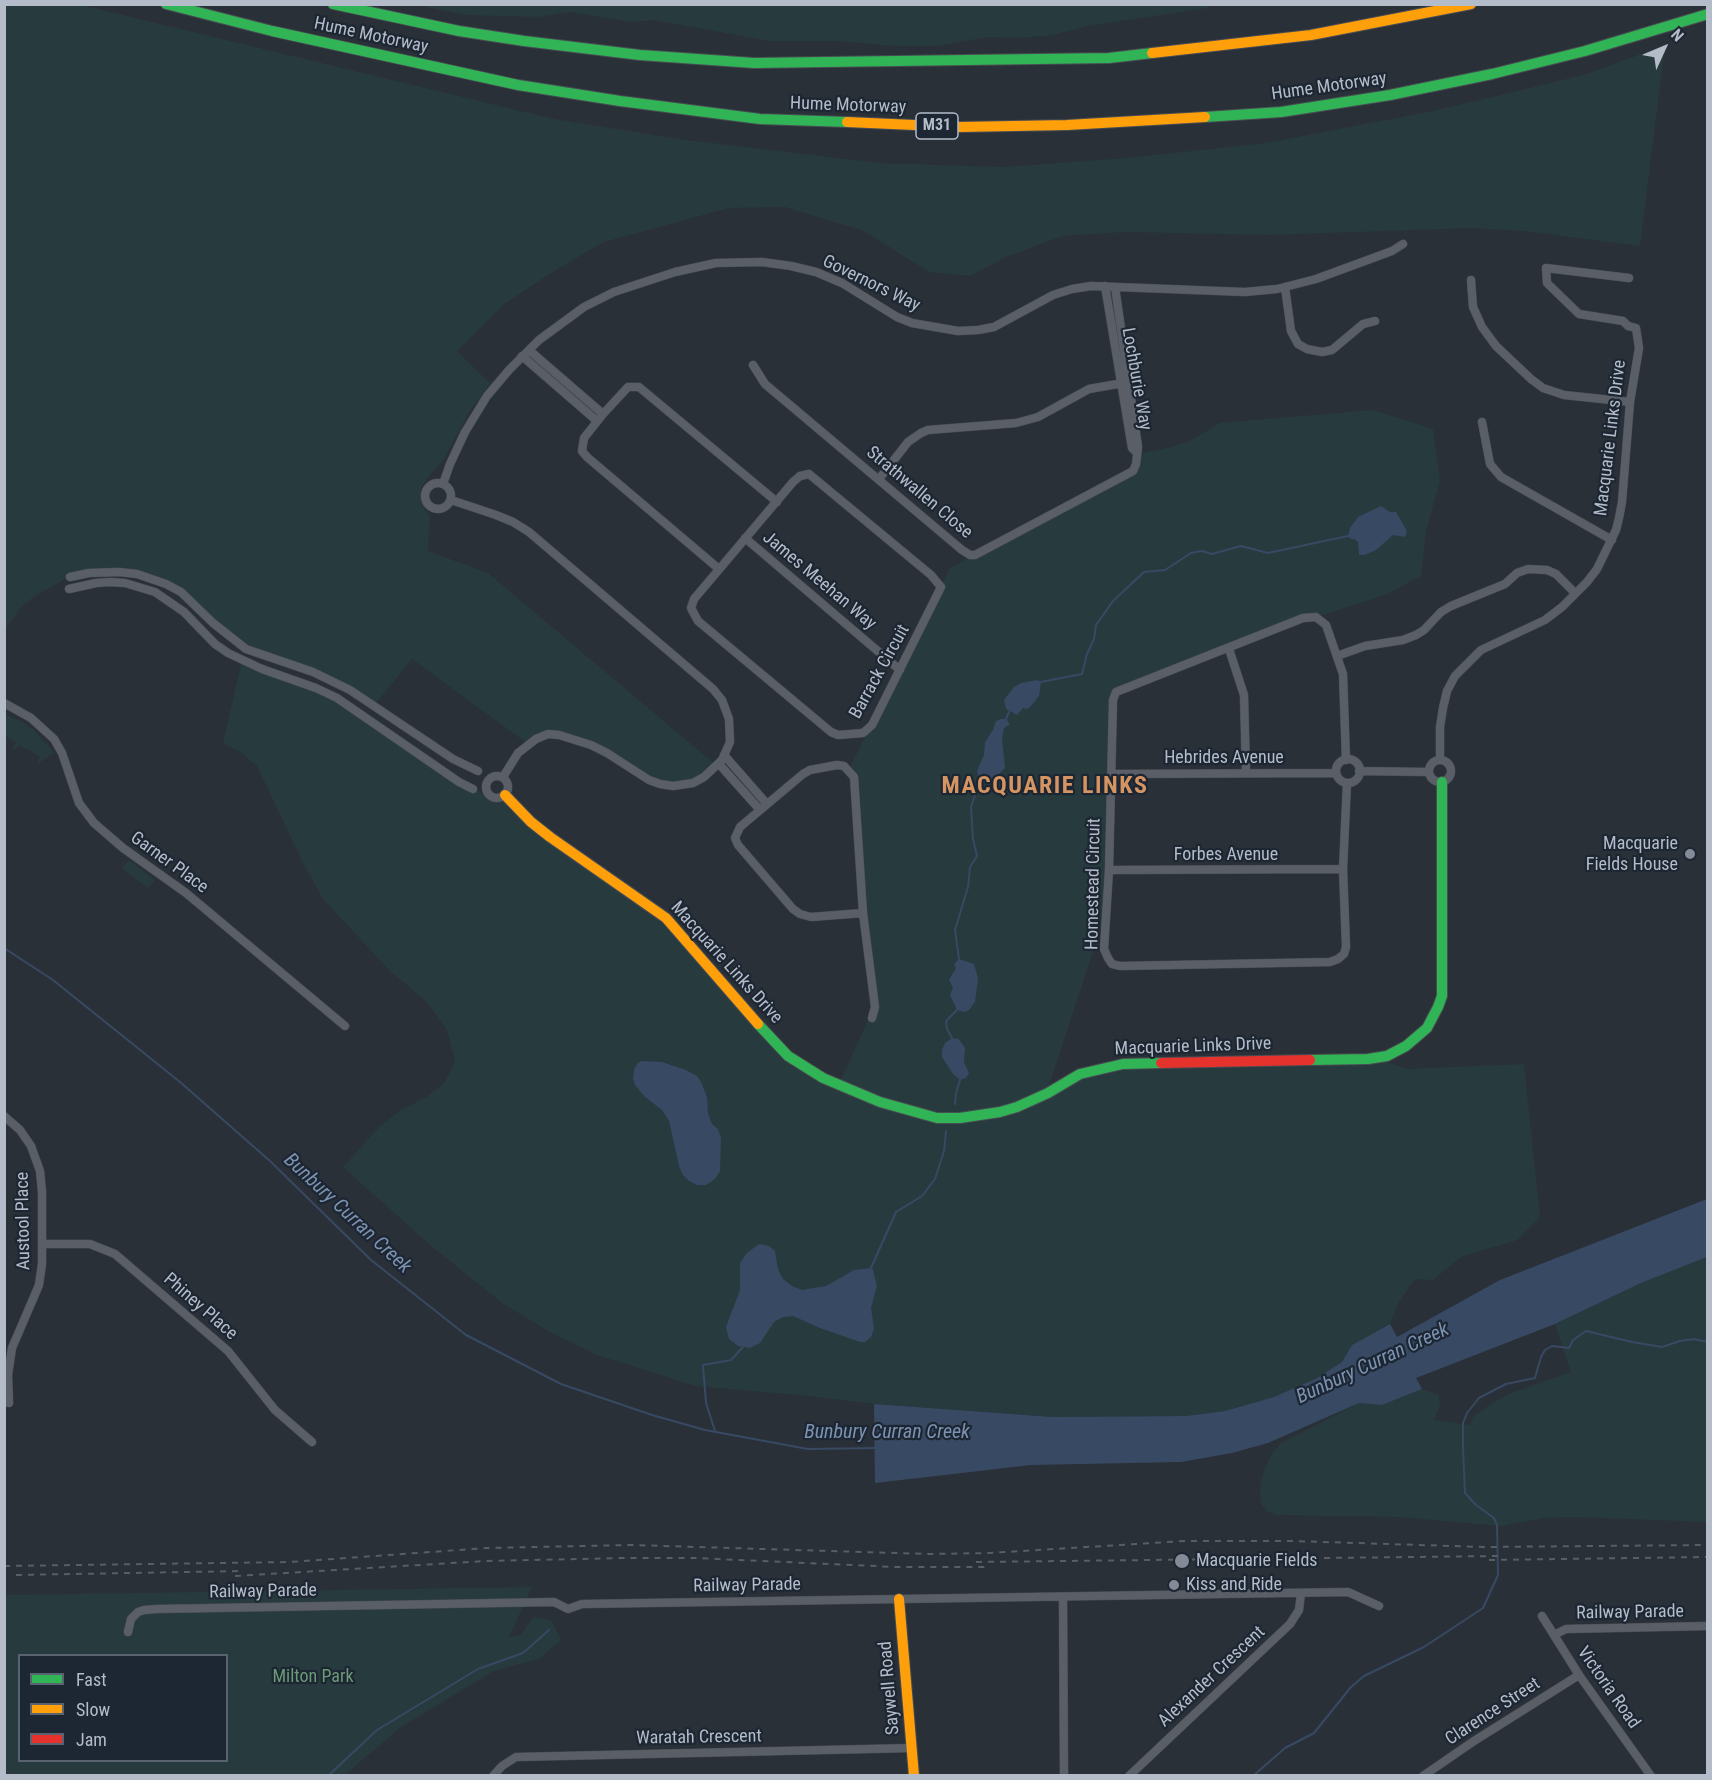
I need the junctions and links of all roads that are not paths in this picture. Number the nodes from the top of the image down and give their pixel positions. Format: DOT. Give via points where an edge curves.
graph roads {
  1 [pos="166,4"];
  2 [pos="333,4"];
  3 [pos="1471,4"];
  4 [pos="1707,14"];
  5 [pos="1403,243"];
  6 [pos="1629,278"];
  7 [pos="1471,280"];
  8 [pos="1105,286"];
  9 [pos="1115,287"];
  10 [pos="1285,287"];
  11 [pos="1375,321"];
  12 [pos="529,350"];
  13 [pos="522,356"];
  14 [pos="753,365"];
  15 [pos="1125,383"];
  16 [pos="1630,402"];
  17 [pos="600,418"];
  18 [pos="1482,422"];
  19 [pos="1136,452"];
  20 [pos="879,479"];
  21 [pos="443,484"];
  22 [pos="451,500"];
  23 [pos="777,502"];
  24 [pos="745,538"];
  25 [pos="1612,540"];
  26 [pos="718,569"];
  27 [pos="69,577"];
  28 [pos="69,589"];
  29 [pos="1575,593"];
  30 [pos="1229,649"];
  31 [pos="1337,656"];
  32 [pos="900,670"];
  33 [pos="4,703"];
  34 [pos="724,755"];
  35 [pos="1346,760"];
  36 [pos="1440,760"];
  37 [pos="719,764"];
  38 [pos="478,771"];
  39 [pos="1359,771"];
  40 [pos="1429,772"];
  41 [pos="1246,773"];
  42 [pos="1336,773"];
  43 [pos="1111,774"];
  44 [pos="503,777"];
  45 [pos="1442,782"];
  46 [pos="1347,783"];
  47 [pos="473,789"];
  48 [pos="505,795"];
  49 [pos="767,804"];
  50 [pos="760,810"];
  51 [pos="1343,869"];
  52 [pos="1109,870"];
  53 [pos="863,913"];
  54 [pos="872,1018"];
  55 [pos="345,1026"];
  56 [pos="4,1116"];
  57 [pos="42,1244"];
  58 [pos="9,1403"];
  59 [pos="312,1442"];
  60 [pos="1300,1593"];
  61 [pos="1063,1597"];
  62 [pos="900,1599"];
  63 [pos="1379,1606"];
  64 [pos="1542,1616"];
  65 [pos="1707,1626"];
  66 [pos="128,1632"];
  67 [pos="1554,1635"];
  68 [pos="1579,1675"];
  69 [pos="912,1748"];
  70 [pos="493,1776"];
  71 [pos="914,1776"];
  72 [pos="1064,1776"];
  73 [pos="1129,1776"];
  74 [pos="1423,1776"];
  75 [pos="1651,1776"];
  1 -- 4 [label="main road, Hume Motorway / M31" via="518,85 620,101 760,119 959,127 1138,121 1292,110 1492,74"];
  2 -- 3 [label="main road, Hume Motorway" via="524,41 754,63 1109,58 1311,35"];
  5 -- 10 [label="street, Governors Way" via="1392,251"];
  6 -- 16 [label="street, Macquarie Links Drive" via="1546,268 1545,275 1547,283 1579,314 1623,321 1636,328 1639,348"];
  7 -- 16 [label="street" via="1473,307 1482,327 1531,379 1564,395"];
  8 -- 9 [label="street, Governors Way"];
  8 -- 12 [label="street, Governors Way" via="1053,295 994,327 958,331 897,317 842,283 816,272 762,262 716,263 614,292 566,319"];
  8 -- 15 [label="street, Lochburie Way"];
  9 -- 10 [label="street, Governors Way" via="1245,292"];
  9 -- 15 [label="street, Lochburie Way"];
  10 -- 11 [label="street" via="1291,331 1298,344 1307,349 1332,350 1363,324"];
  12 -- 13 [label="street, Governors Way"];
  12 -- 17 [label="street"];
  13 -- 17 [label="street"];
  13 -- 21 [label="street, Governors Way" via="487,396 470,423"];
  14 -- 20 [label="street, Strathwallen Close" via="765,384"];
  15 -- 19 [label="street, Lochburie Way" via="1132,448"];
  15 -- 20 [label="street" via="1089,388 1038,417 1016,423 928,430 913,437"];
  16 -- 25 [label="street, Macquarie Links Drive" via="1622,502"];
  17 -- 23 [label="street" via="628,387 639,387"];
  17 -- 26 [label="street" via="584,438 582,451 586,457"];
  18 -- 25 [label="street" via="1490,464 1501,477"];
  19 -- 20 [label="street, Strathwallen Close" via="1136,464 1127,475 975,555 962,550"];
  21 -- 22 [label="street" via="449,489"];
  21 -- 22 [label="street" via="430,486 426,500 439,509"];
  22 -- 34 [label="street" via="496,515 529,532 713,688 729,719 729,742"];
  23 -- 24 [label="street, Barrack Circuit"];
  23 -- 32 [label="street, Barrack Circuit" via="798,477 811,474 938,581 940,593"];
  24 -- 26 [label="street, Barrack Circuit"];
  24 -- 32 [label="street, James Meehan Way"];
  25 -- 29 [label="street, Macquarie Links Drive" via="1597,569"];
  26 -- 32 [label="street, Barrack Circuit" via="693,601 694,616 831,732 842,735 867,731"];
  27 -- 38 [label="street" via="119,572 166,584 181,592 246,649 342,686 458,763"];
  28 -- 47 [label="street" via="110,582 155,592 184,612 228,653 337,698"];
  29 -- 31 [label="street" via="1556,574 1528,569 1505,584 1451,606 1416,635"];
  29 -- 36 [label="street, Macquarie Links Drive" via="1545,620 1481,650 1455,676 1443,708"];
  30 -- 31 [label="street, Homestead Circuit" via="1313,616 1326,625"];
  30 -- 41 [label="street" via="1244,695"];
  30 -- 43 [label="street, Homestead Circuit" via="1116,692"];
  31 -- 35 [label="street, Homestead Circuit" via="1343,680"];
  33 -- 55 [label="street, Garner Place" via="31,718 54,739 91,820 186,893"];
  34 -- 37 [label="street"];
  34 -- 49 [label="street"];
  35 -- 39 [label="street" via="1356,763"];
  35 -- 42 [label="street"];
  36 -- 40 [label="street" via="1432,763"];
  36 -- 45 [label="street" via="1452,770 1449,779"];
  37 -- 44 [label="street" via="693,783 660,784 591,745 548,734 518,753"];
  37 -- 50 [label="street"];
  39 -- 40 [label="street"];
  39 -- 46 [label="street" via="1356,780"];
  40 -- 45 [label="street"];
  41 -- 42 [label="street, Hebrides Avenue"];
  41 -- 43 [label="street, Hebrides Avenue"];
  42 -- 46 [label="street"];
  43 -- 52 [label="street, Homestead Circuit"];
  44 -- 48 [label="street" via="508,786"];
  44 -- 48 [label="street" via="491,776 485,788 492,797"];
  45 -- 48 [label="main road, Macquarie Links Drive" via="1442,996 1427,1028 1412,1042 1387,1056 1368,1059 1138,1062 1106,1066 1080,1074 1017,1107 960,1118 937,1118 880,1102 823,1078 788,1056 666,918 550,837"];
  46 -- 51 [label="street, Homestead Circuit"];
  49 -- 50 [label="street"];
  49 -- 53 [label="street" via="810,770 837,765 850,771 854,777"];
  50 -- 53 [label="street" via="736,833 738,845 793,909 811,917"];
  51 -- 52 [label="street, Forbes Avenue"];
  51 -- 52 [label="street, Homestead Circuit" via="1346,947 1338,960 1120,966 1112,964 1104,949"];
  53 -- 54 [label="street" via="875,1006"];
  56 -- 57 [label="street, Austool Place" via="25,1137 36,1157 41,1178"];
  57 -- 58 [label="street, Austool Place" via="37,1291 9,1360"];
  57 -- 59 [label="street, Phiney Place" via="90,1244 115,1254 228,1351 275,1410"];
  60 -- 61 [label="street, Railway Parade"];
  60 -- 63 [label="street, Railway Parade" via="1348,1592"];
  60 -- 73 [label="street, Alexander Crescent" via="1299,1610 1290,1624"];
  61 -- 62 [label="street, Railway Parade"];
  61 -- 72 [label="street"];
  62 -- 66 [label="street, Railway Parade" via="582,1604 568,1609 551,1602 144,1610 131,1619"];
  62 -- 69 [label="main road, Saywell Road"];
  64 -- 67 [label="street, Victoria Road"];
  65 -- 67 [label="street, Railway Parade" via="1566,1629"];
  67 -- 68 [label="street, Victoria Road"];
  68 -- 74 [label="street, Clarence Street"];
  68 -- 75 [label="street, Victoria Road"];
  69 -- 70 [label="street, Waratah Crescent" via="516,1757"];
  69 -- 71 [label="main road, Saywell Road"];
}
